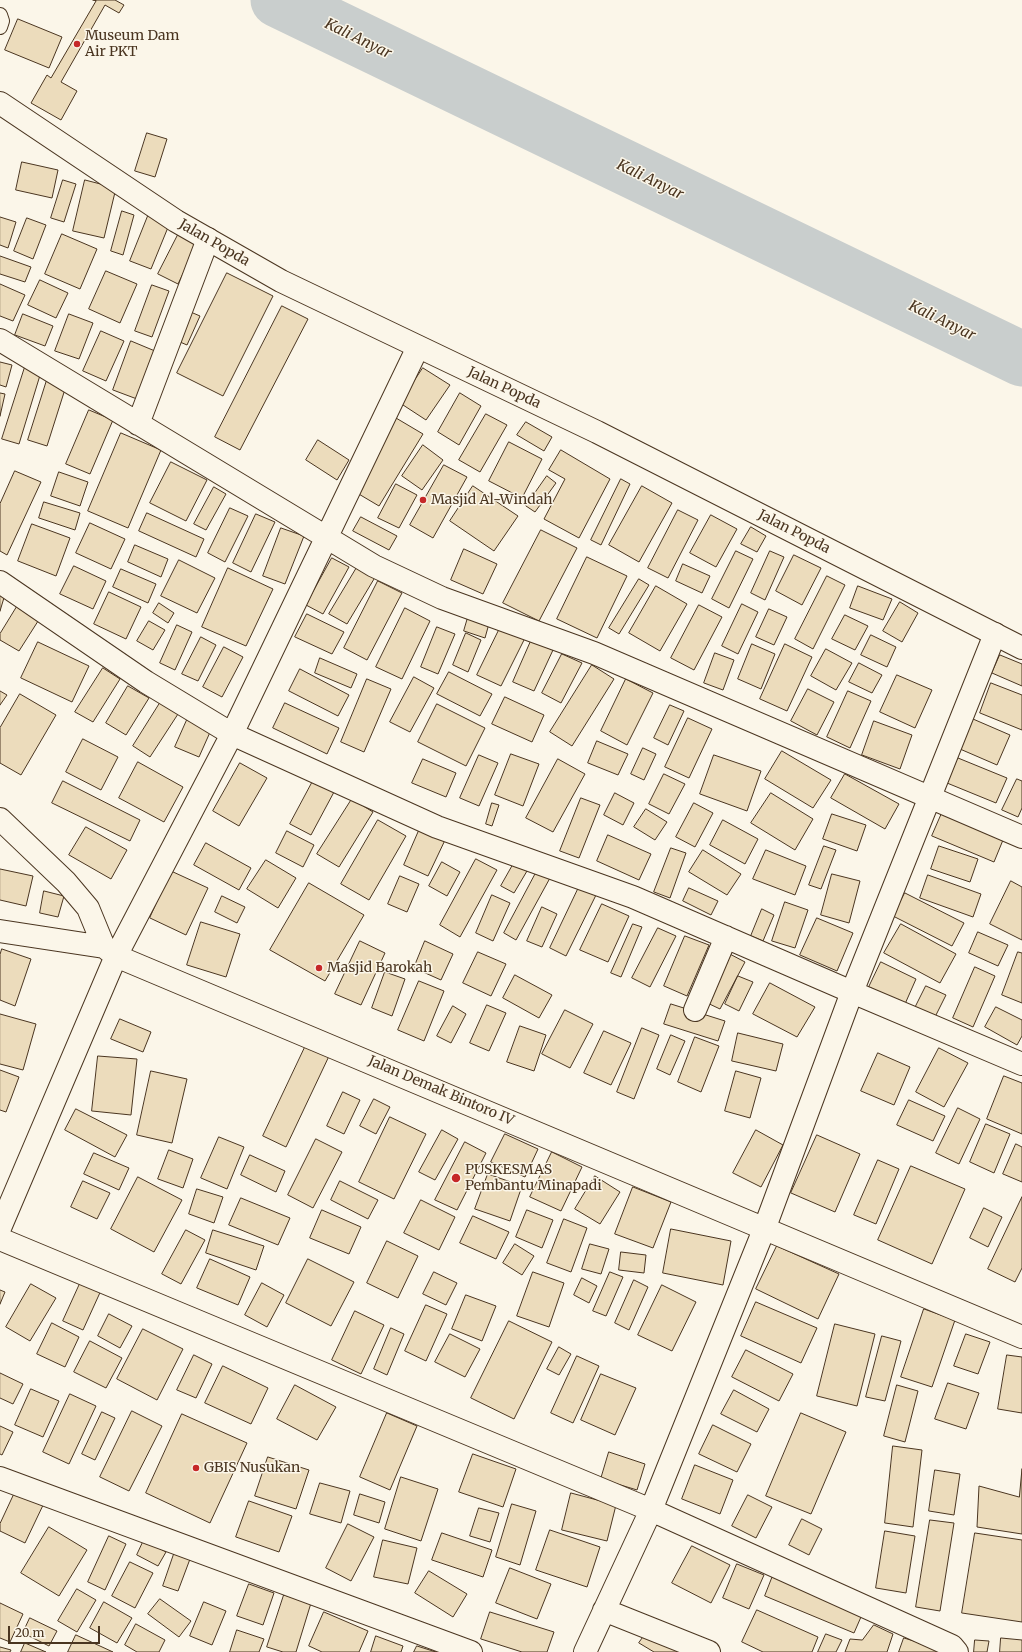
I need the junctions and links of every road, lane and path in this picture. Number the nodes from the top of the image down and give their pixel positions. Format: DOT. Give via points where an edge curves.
graph roads {
  1 [pos="0,15"];
  2 [pos="0,26"];
  3 [pos="1,107"];
  4 [pos="208,239"];
  5 [pos="0,340"];
  6 [pos="418,347"];
  7 [pos="138,424"];
  8 [pos="328,537"];
  9 [pos="0,582"];
  10 [pos="995,634"];
  11 [pos="1022,648"];
  12 [pos="232,734"];
  13 [pos="930,798"];
  14 [pos="0,819"];
  15 [pos="1022,837"];
  16 [pos="0,931"];
  17 [pos="726,937"];
  18 [pos="110,951"];
  19 [pos="852,992"];
  20 [pos="695,1010"];
  21 [pos="1022,1064"];
  22 [pos="765,1227"];
  23 [pos="0,1228"];
  24 [pos="0,1239"];
  25 [pos="1022,1337"];
  26 [pos="0,1478"];
  27 [pos="651,1510"];
  28 [pos="604,1610"];
  29 [pos="471,1652"];
  30 [pos="585,1652"];
  31 [pos="709,1652"];
  32 [pos="958,1652"];
  1 -- 2 [label="lane"];
  3 -- 4 [label="street, Jalan Popda" via="176,221"];
  4 -- 6 [label="street, Jalan Popda" via="281,281"];
  4 -- 7 [label="street"];
  5 -- 7 [label="street"];
  6 -- 8 [label="street"];
  6 -- 10 [label="street, Jalan Popda" via="597,432"];
  7 -- 8 [label="street"];
  8 -- 12 [label="street"];
  8 -- 13 [label="street" via="374,566 442,598 594,653"];
  9 -- 12 [label="street" via="146,682"];
  10 -- 11 [label="street, Jalan Popda"];
  10 -- 13 [label="street"];
  12 -- 17 [label="street" via="437,827 633,897"];
  12 -- 18 [label="street"];
  13 -- 15 [label="street"];
  13 -- 19 [label="street"];
  14 -- 18 [label="street" via="66,882 88,908"];
  16 -- 18 [label="street, Jalan Demak Bintoro IV"];
  17 -- 19 [label="street"];
  17 -- 20 [label="street"];
  18 -- 22 [label="street, Jalan Demak Bintoro IV"];
  18 -- 23 [label="street"];
  19 -- 21 [label="street"];
  19 -- 22 [label="street"];
  22 -- 25 [label="street, Jalan Demak Bintoro IV"];
  22 -- 27 [label="street"];
  24 -- 27 [label="street"];
  26 -- 29 [label="street"];
  27 -- 28 [label="street"];
  27 -- 32 [label="street" via="952,1646"];
  28 -- 30 [label="street"];
  28 -- 31 [label="street"];
}
